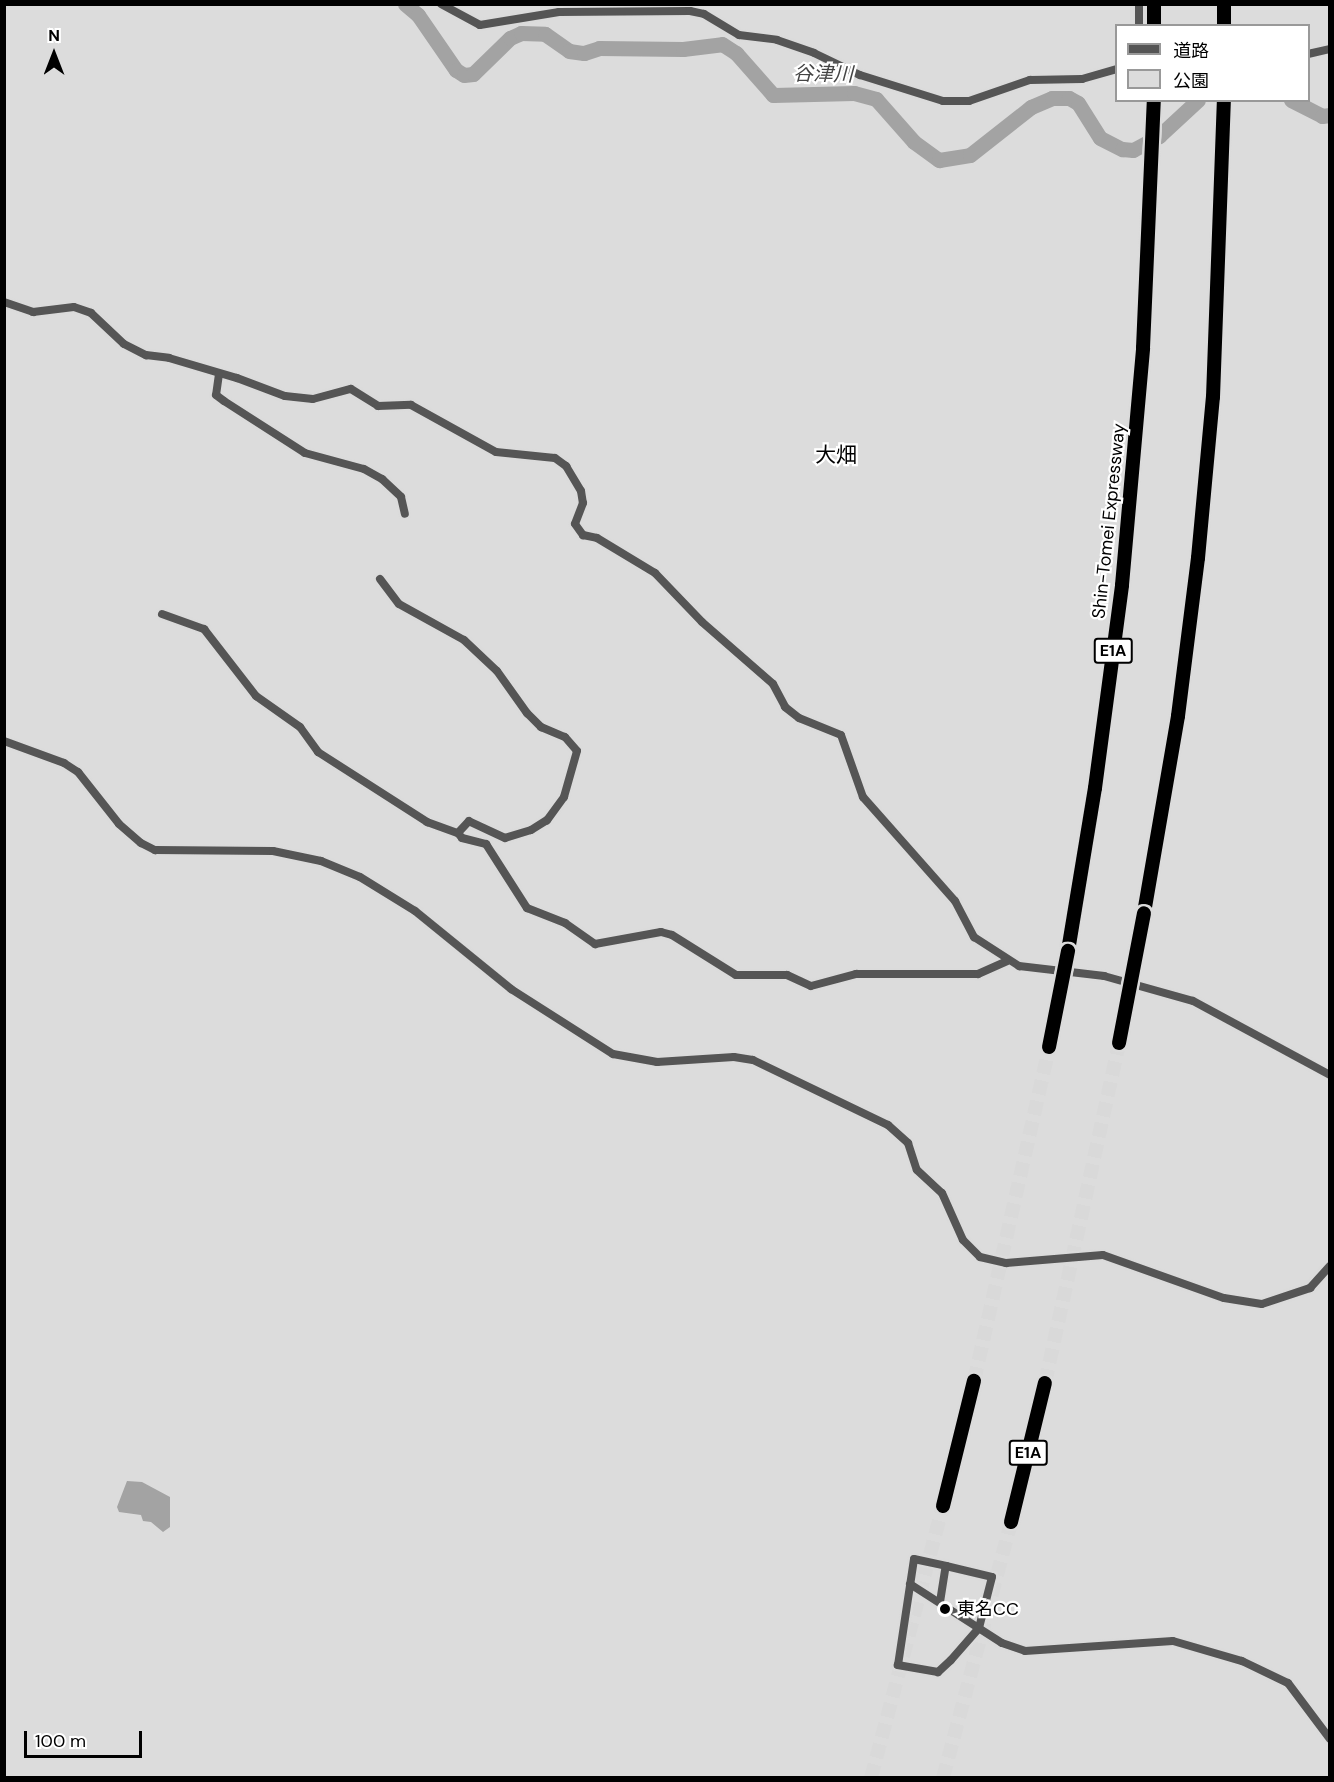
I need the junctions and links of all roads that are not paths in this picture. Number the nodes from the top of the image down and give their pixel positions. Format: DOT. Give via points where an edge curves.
graph roads {
  1 [pos="441,4"];
  2 [pos="1139,4"];
  3 [pos="1154,4"];
  4 [pos="1224,4"];
  5 [pos="1139,24"];
  6 [pos="1154,24"];
  7 [pos="1224,24"];
  8 [pos="1329,49"];
  9 [pos="1310,54"];
  10 [pos="1115,69"];
  11 [pos="1154,102"];
  12 [pos="1224,102"];
  13 [pos="4,302"];
  14 [pos="219,374"];
  15 [pos="405,514"];
  16 [pos="380,579"];
  17 [pos="162,614"];
  18 [pos="4,741"];
  19 [pos="458,832"];
  20 [pos="1007,961"];
  21 [pos="1119,1044"];
  22 [pos="1049,1047"];
  23 [pos="1329,1075"];
  24 [pos="1329,1266"];
  25 [pos="974,1381"];
  26 [pos="1045,1383"];
  27 [pos="943,1506"];
  28 [pos="1011,1522"];
  29 [pos="946,1566"];
  30 [pos="910,1584"];
  31 [pos="940,1602"];
  32 [pos="980,1628"];
  33 [pos="1329,1739"];
  1 -- 10 [label="street" via="480,25 559,12 690,11 704,14 739,35 777,40 814,52 860,75 960,103 1030,80 1082,79"];
  2 -- 5 [label="street"];
  3 -- 6 [label="highway"];
  4 -- 7 [label="highway"];
  8 -- 9 [label="street"];
  11 -- 22 [label="highway, Shin-Tomei Expressway / E1A, bridge" via="1143,348 1116,628 1068,951"];
  12 -- 21 [label="highway, bridge" via="1216,324 1197,570 1179,716"];
  13 -- 14 [label="street" via="33,312 74,307 91,313 124,344 146,355"];
  14 -- 15 [label="street" via="216,395 305,453 364,469 382,479 401,497"];
  14 -- 20 [label="street" via="298,399 351,389 378,406 411,405 496,452 555,458 566,466 581,492 582,503 575,524 583,535 597,538 655,573 702,622 773,684 785,707 799,718 841,735 863,797 955,901 974,937 988,943"];
  16 -- 19 [label="street" via="399,604 472,648 497,671 526,713 542,727 565,737 577,751 564,798 547,820 505,838 469,821"];
  17 -- 19 [label="street" via="204,629 256,696 300,727 318,752 427,822"];
  18 -- 24 [label="street" via="78,772 119,824 155,850 273,851 321,861 360,877 415,910 511,989 613,1054 657,1062 717,1057 753,1060 888,1125 908,1143 918,1170 942,1193 963,1240 980,1257 1006,1263 1103,1255 1224,1298 1262,1304 1310,1288"];
  19 -- 20 [label="street" via="462,838 486,844 527,908 565,923 595,944 661,932 736,975 787,975 811,986 856,974 978,974"];
  20 -- 23 [label="street" via="1018,966 1104,976 1193,1001"];
  25 -- 27 [label="highway"];
  26 -- 28 [label="highway, E1A"];
  29 -- 30 [label="street" via="914,1559"];
  29 -- 31 [label="street"];
  29 -- 32 [label="street" via="992,1576"];
  30 -- 31 [label="street"];
  30 -- 32 [label="street" via="898,1665 938,1672"];
  31 -- 32 [label="street"];
  32 -- 33 [label="street" via="1002,1643 1025,1651 1147,1641 1173,1641 1207,1649 1288,1683"];
}
